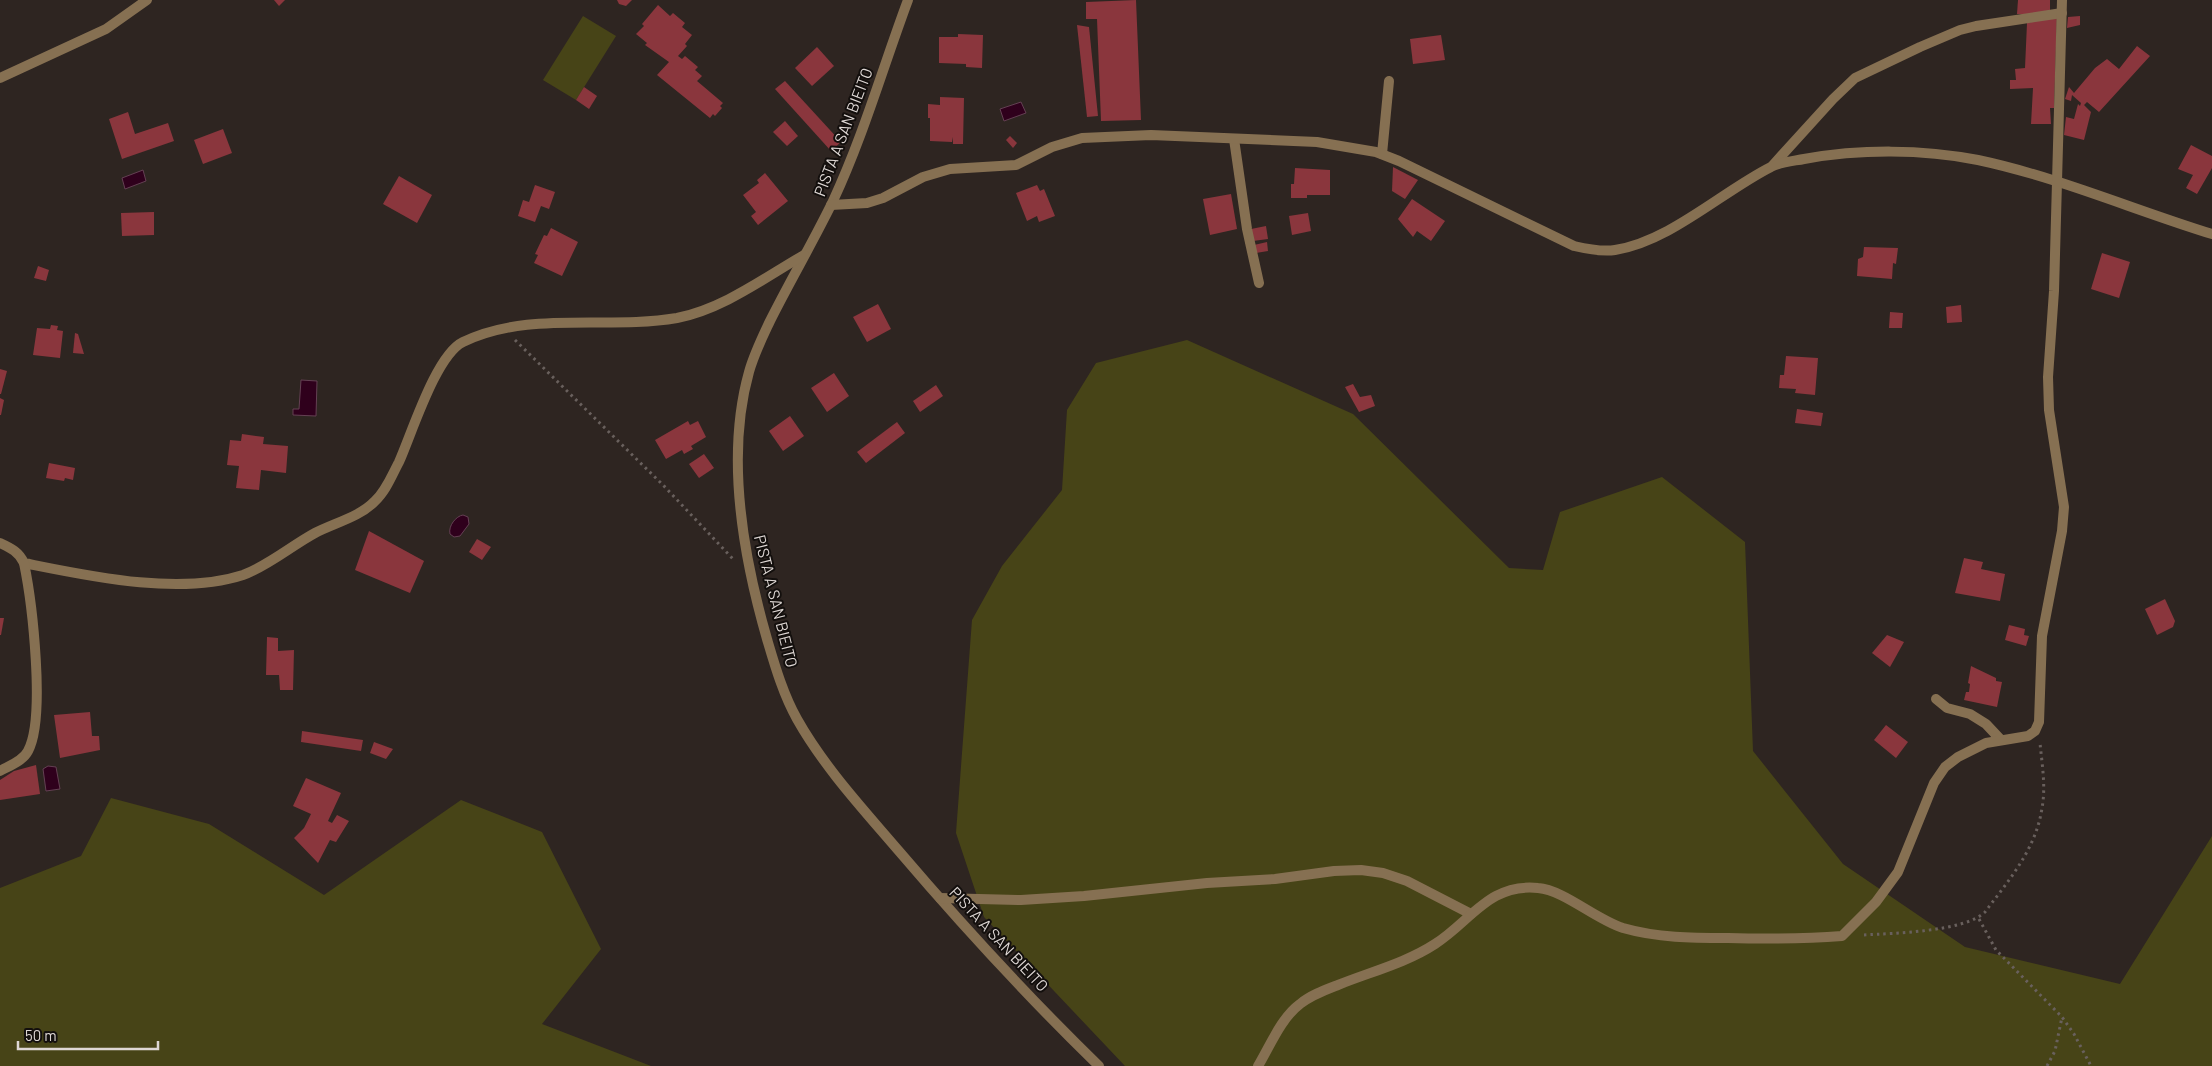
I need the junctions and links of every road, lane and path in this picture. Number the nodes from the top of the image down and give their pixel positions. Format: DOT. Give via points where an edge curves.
graph roads {
  1 [pos="147,0"];
  2 [pos="908,0"];
  3 [pos="2062,0"];
  4 [pos="2062,13"];
  5 [pos="0,78"];
  6 [pos="1389,81"];
  7 [pos="1234,139"];
  8 [pos="1382,154"];
  9 [pos="1773,166"];
  10 [pos="2057,182"];
  11 [pos="831,205"];
  12 [pos="2212,234"];
  13 [pos="805,254"];
  14 [pos="1258,283"];
  15 [pos="504,329"];
  16 [pos="0,543"];
  17 [pos="735,561"];
  18 [pos="24,563"];
  19 [pos="1936,699"];
  20 [pos="2039,722"];
  21 [pos="2001,740"];
  22 [pos="0,771"];
  23 [pos="940,898"];
  24 [pos="1471,914"];
  25 [pos="1978,918"];
  26 [pos="1842,936"];
  27 [pos="2062,1017"];
  28 [pos="1099,1066"];
  29 [pos="1258,1066"];
  30 [pos="2046,1066"];
  31 [pos="2091,1066"];
  1 -- 5 [label="street" via="106,29"];
  2 -- 11 [label="street, PISTA A SAN BIEITO" via="847,170"];
  3 -- 4 [label="street"];
  4 -- 9 [label="street" via="1960,30 1865,72 1833,98"];
  4 -- 10 [label="street"];
  6 -- 8 [label="street"];
  7 -- 8 [label="street" via="1318,142"];
  7 -- 11 [label="street" via="1151,135 1082,138 1052,147 1016,165 950,169 923,177 875,200"];
  7 -- 14 [label="street"];
  8 -- 9 [label="street" via="1574,246 1614,251 1648,240"];
  9 -- 10 [label="street" via="1872,152 1926,154 1976,160"];
  10 -- 12 [label="street"];
  10 -- 20 [label="street" via="2048,377 2049,410 2064,507 2042,636"];
  11 -- 13 [label="street, PISTA A SAN BIEITO"];
  13 -- 15 [label="street" via="733,296 680,317 659,321"];
  13 -- 23 [label="street, PISTA A SAN BIEITO" via="760,343 743,398 738,477 752,582 777,673 796,718 848,791"];
  15 -- 17 [label="path" via="663,485"];
  15 -- 18 [label="street" via="465,341 445,359 399,462 377,500 301,540 254,570 226,579 185,584 96,577"];
  16 -- 18 [label="street" via="14,549"];
  18 -- 22 [label="street" via="35,650 34,732 26,755"];
  19 -- 21 [label="street" via="1947,708 1978,719"];
  20 -- 21 [label="street" via="2028,736"];
  20 -- 25 [label="path" via="2044,790 2037,830 2023,860"];
  21 -- 26 [label="street" via="1970,750 1945,767 1934,783 1898,872 1876,902"];
  23 -- 24 [label="street" via="1021,900 1084,896 1361,870 1407,881"];
  23 -- 28 [label="street, PISTA A SAN BIEITO"];
  24 -- 26 [label="street" via="1500,893 1540,888 1553,891 1602,920 1641,933 1669,937 1766,939"];
  24 -- 29 [label="street" via="1435,944 1322,991 1301,1003 1290,1013"];
  25 -- 26 [label="path" via="1954,926 1924,930"];
  25 -- 27 [label="path" via="1996,950"];
  27 -- 30 [label="path" via="2055,1051"];
  27 -- 31 [label="path"];
}
